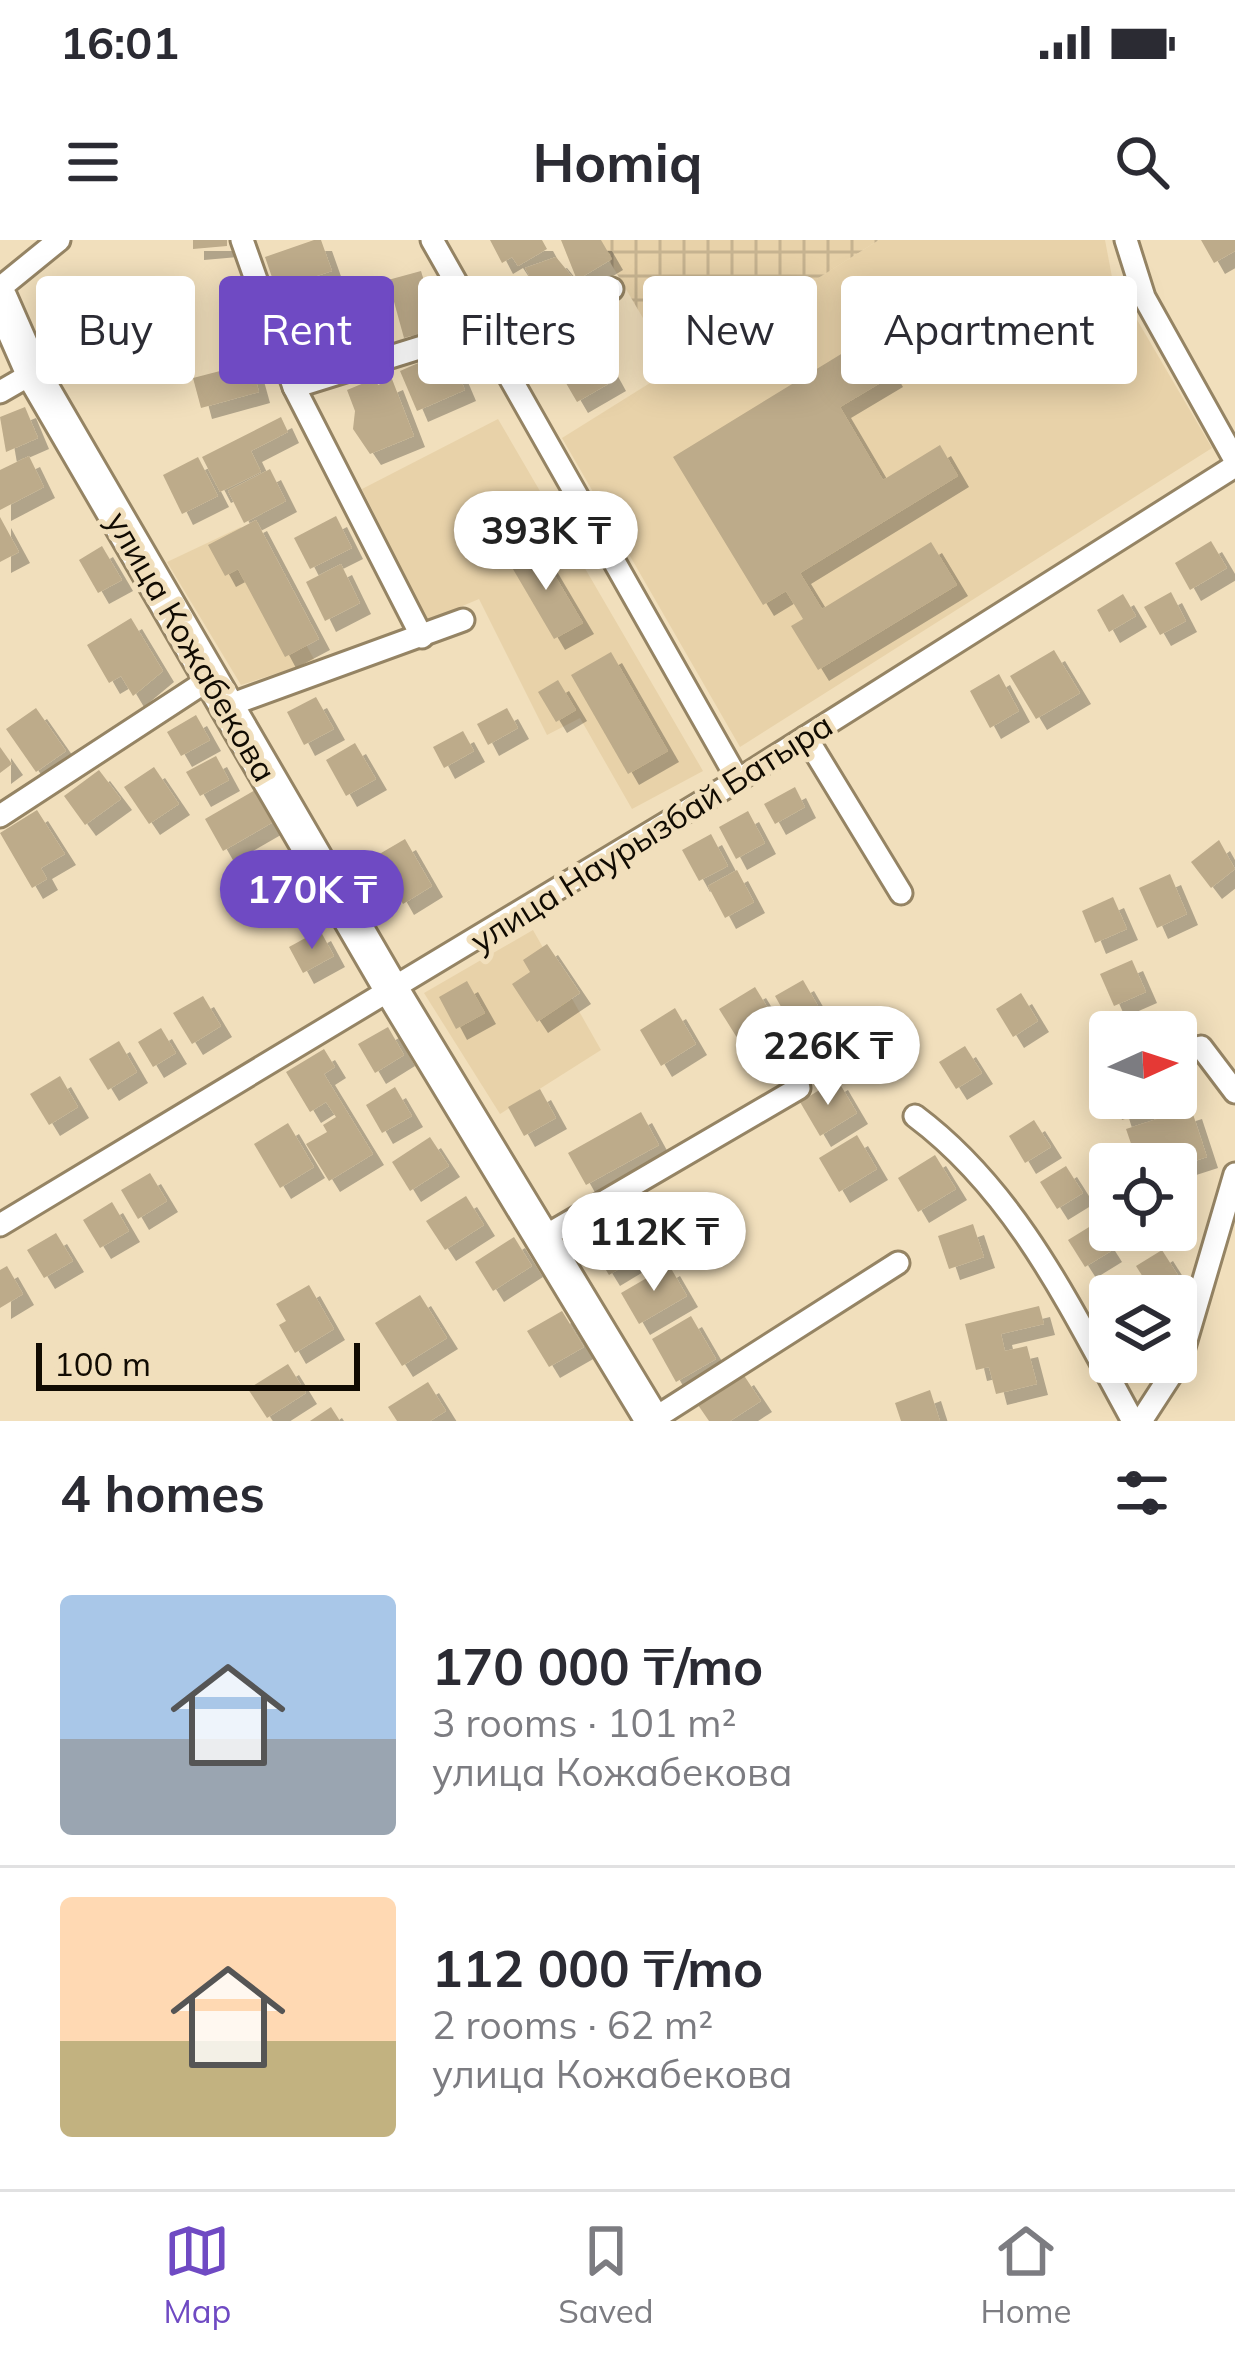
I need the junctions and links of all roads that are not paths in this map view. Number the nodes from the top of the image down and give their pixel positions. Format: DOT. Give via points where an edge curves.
graph roads {
  1 [pos="59,240"];
  2 [pos="242,240"];
  3 [pos="432,240"];
  4 [pos="1126,240"];
  5 [pos="451,276"];
  6 [pos="0,288"];
  7 [pos="0,298"];
  8 [pos="418,348"];
  9 [pos="33,374"];
  10 [pos="511,384"];
  11 [pos="294,387"];
  12 [pos="0,392"];
  13 [pos="1235,463"];
  14 [pos="464,620"];
  15 [pos="422,637"];
  16 [pos="219,692"];
  17 [pos="806,737"];
  18 [pos="738,780"];
  19 [pos="0,817"];
  20 [pos="901,893"];
  21 [pos="393,992"];
  22 [pos="1201,1046"];
  23 [pos="799,1088"];
  24 [pos="1235,1092"];
  25 [pos="915,1117"];
  26 [pos="1235,1174"];
  27 [pos="0,1225"];
  28 [pos="542,1238"];
  29 [pos="898,1263"];
  30 [pos="652,1421"];
  31 [pos="1137,1421"];
  1 -- 6 [label="street"];
  2 -- 11 [label="street"];
  3 -- 5 [label="street"];
  4 -- 13 [label="street" via="1144,297"];
  7 -- 9 [label="main road, улица Кожабекова"];
  8 -- 11 [label="street"];
  9 -- 12 [label="street"];
  9 -- 16 [label="main road, улица Кожабекова"];
  10 -- 18 [label="street"];
  11 -- 15 [label="street"];
  13 -- 17 [label="street, улица Наурызбай Батыра"];
  14 -- 15 [label="street"];
  15 -- 16 [label="street"];
  16 -- 19 [label="street"];
  16 -- 21 [label="main road, улица Кожабекова"];
  17 -- 18 [label="street, улица Наурызбай Батыра"];
  17 -- 20 [label="street"];
  18 -- 21 [label="street, улица Наурызбай Батыра"];
  21 -- 27 [label="street, улица Наурызбай Батыра"];
  21 -- 28 [label="main road, улица Кожабекова"];
  22 -- 24 [label="street"];
  23 -- 28 [label="street"];
  25 -- 31 [label="street" via="950,1143 1035,1243"];
  26 -- 31 [label="street" via="1180,1361"];
  28 -- 30 [label="main road, улица Кожабекова"];
  29 -- 30 [label="street"];
}
